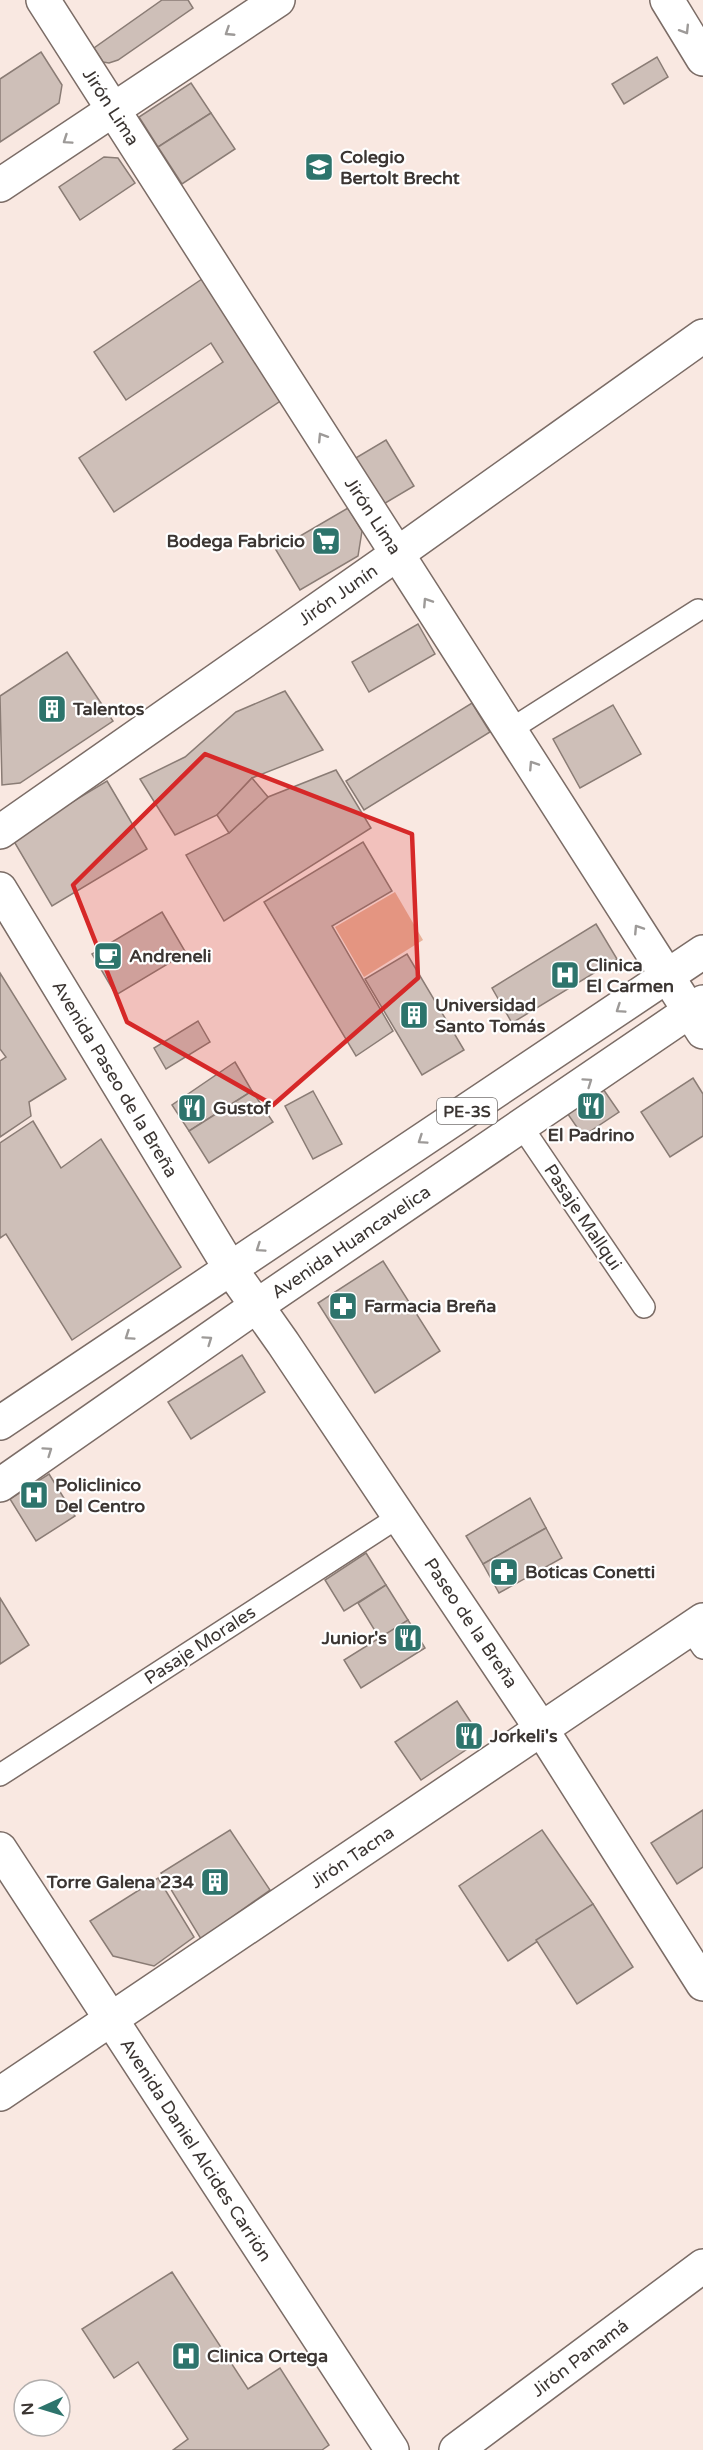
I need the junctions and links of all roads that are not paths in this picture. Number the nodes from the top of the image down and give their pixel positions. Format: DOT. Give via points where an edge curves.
graph roads {
  1 [pos="43,0"];
  2 [pos="278,0"];
  3 [pos="667,0"];
  4 [pos="703,59"];
  5 [pos="113,108"];
  6 [pos="0,185"];
  7 [pos="703,336"];
  8 [pos="397,554"];
  9 [pos="698,610"];
  10 [pos="510,730"];
  11 [pos="0,832"];
  12 [pos="0,890"];
  13 [pos="703,952"];
  14 [pos="668,976"];
  15 [pos="699,1015"];
  16 [pos="522,1127"];
  17 [pos="230,1268"];
  18 [pos="258,1305"];
  19 [pos="644,1307"];
  20 [pos="0,1423"];
  21 [pos="0,1485"];
  22 [pos="400,1516"];
  23 [pos="699,1632"];
  24 [pos="542,1730"];
  25 [pos="0,1775"];
  26 [pos="4,1864"];
  27 [pos="703,1984"];
  28 [pos="110,2019"];
  29 [pos="0,2094"];
  30 [pos="703,2266"];
  31 [pos="392,2450"];
  32 [pos="456,2450"];
  1 -- 5 [label="main road, Jirón Lima"];
  2 -- 5 [label="main road, one-way"];
  3 -- 4 [label="main road, one-way"];
  5 -- 6 [label="main road, one-way"];
  8 -- 5 [label="main road, Jirón Lima, one-way"];
  7 -- 8 [label="main road, Jirón Junín"];
  10 -- 8 [label="main road, Jirón Lima, one-way"];
  8 -- 11 [label="main road, Jirón Junín"];
  9 -- 10 [label="lane"];
  14 -- 10 [label="main road, Jirón Lima, one-way"];
  12 -- 17 [label="main road, Avenida Paseo de la Breña"];
  13 -- 14 [label="main road, PE-3S"];
  14 -- 15 [label="main road, Jirón Lima"];
  14 -- 17 [label="main road, PE-3S, one-way"];
  16 -- 15 [label="main road, Avenida Huancavelica / PE-3S, one-way"];
  16 -- 18 [label="main road, Avenida Huancavelica / PE-3S"];
  16 -- 19 [label="lane, Pasaje Mallqui"];
  17 -- 18 [label="main road, Paseo de la Breña"];
  17 -- 20 [label="main road, PE-3S, one-way"];
  21 -- 18 [label="main road, Avenida Huancavelica / PE-3S, one-way"];
  18 -- 22 [label="main road, Paseo de la Breña"];
  22 -- 24 [label="main road, Paseo de la Breña"];
  22 -- 25 [label="lane, Pasaje Morales"];
  23 -- 24 [label="main road, Jirón Tacna"];
  24 -- 27 [label="main road, Paseo de la Breña"];
  24 -- 28 [label="main road, Jirón Tacna"];
  26 -- 28 [label="main road, Avenida Daniel Alcides Carrión"];
  28 -- 29 [label="main road, Jirón Tacna"];
  28 -- 31 [label="main road, Avenida Daniel Alcides Carrión"];
  30 -- 32 [label="main road, Jirón Panamá"];
}
